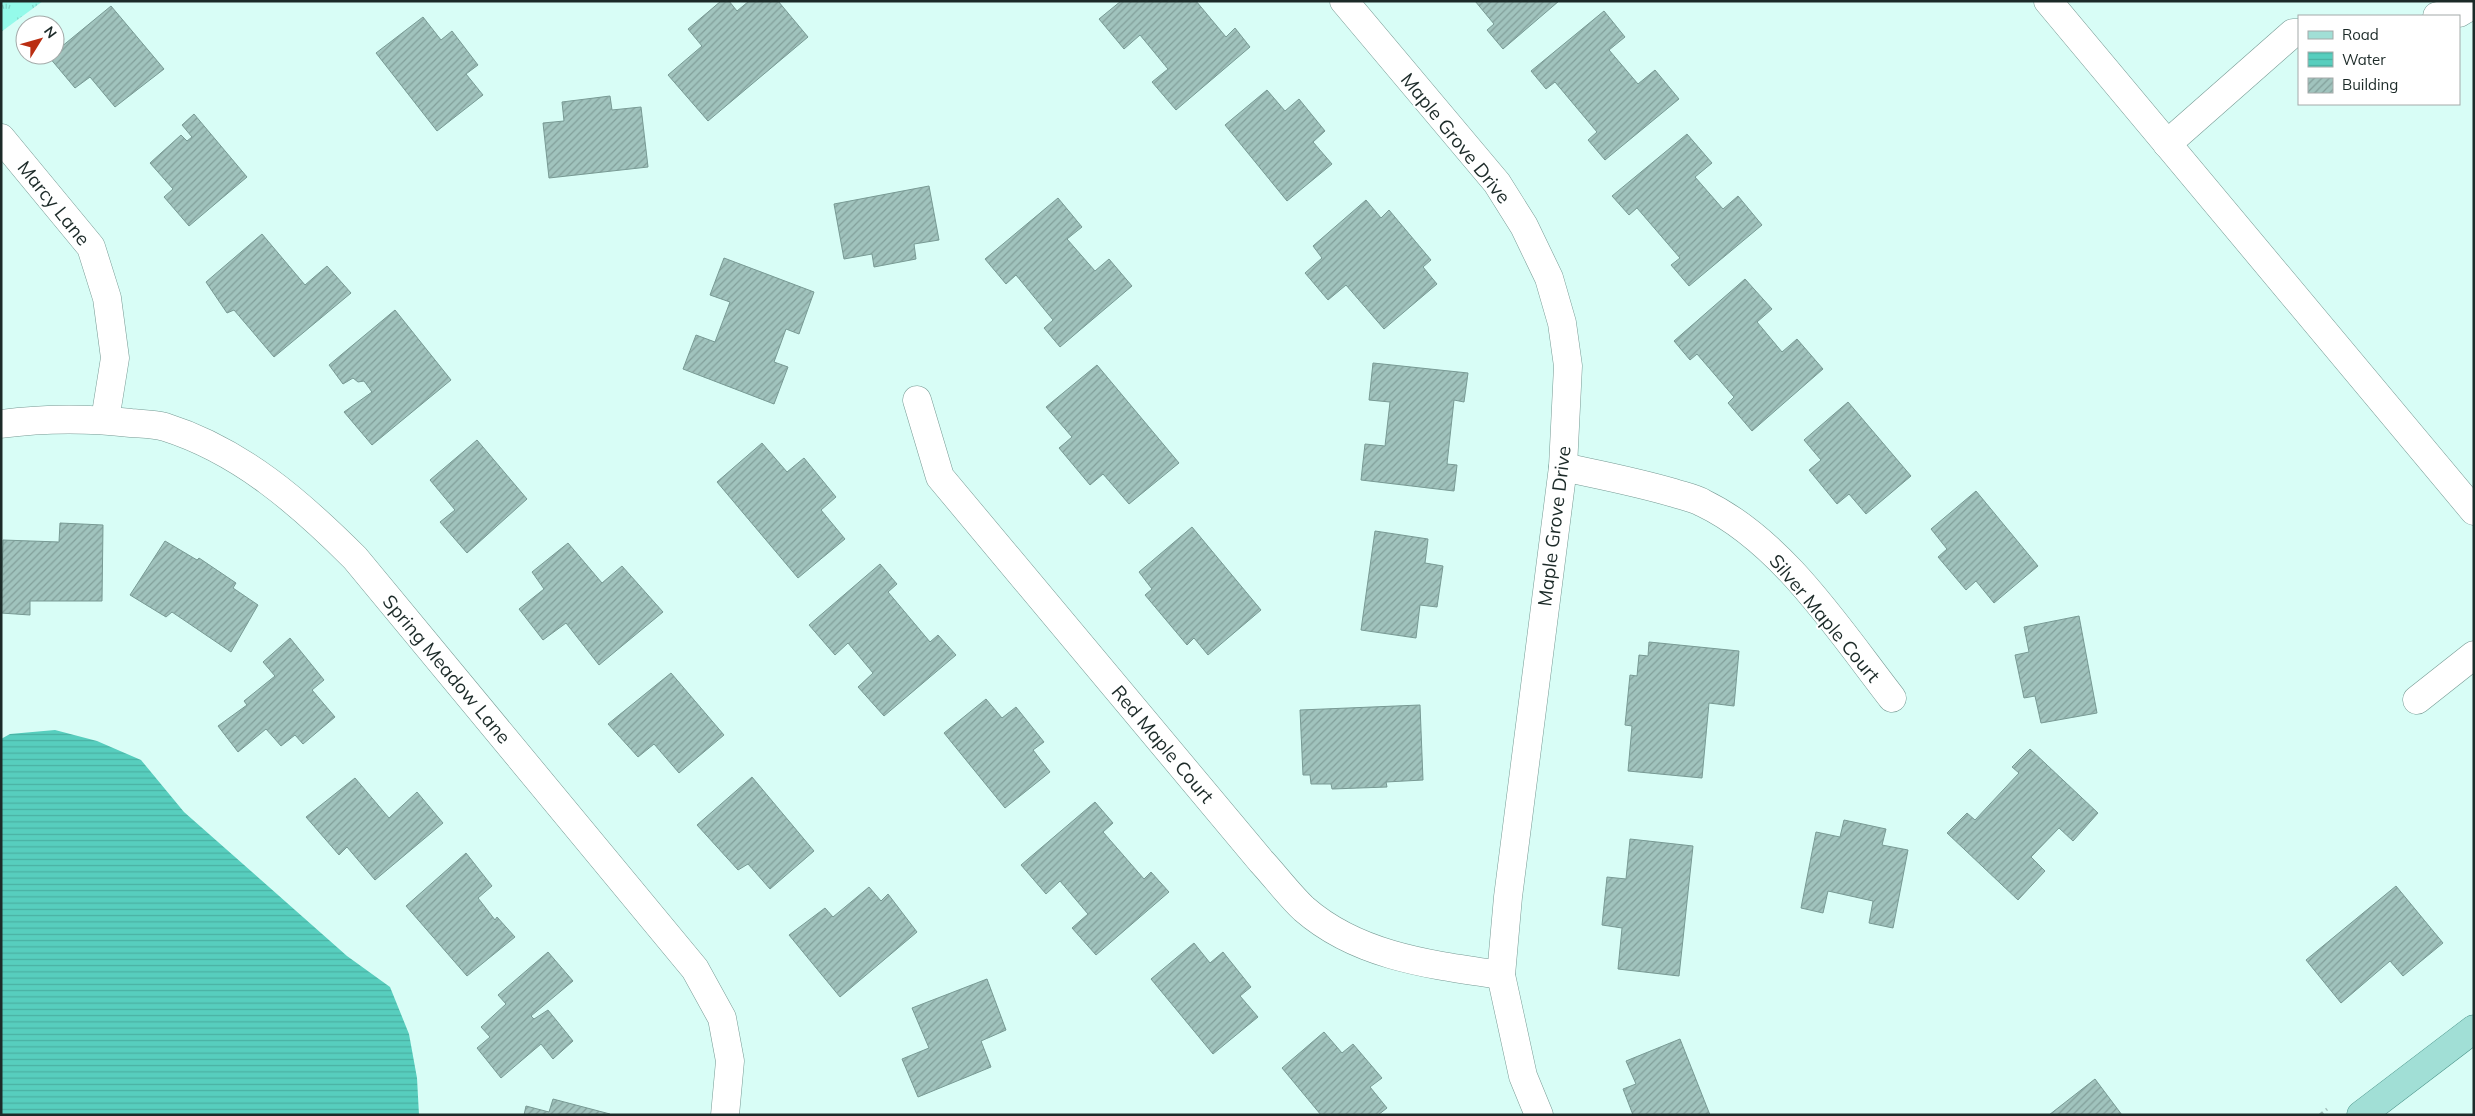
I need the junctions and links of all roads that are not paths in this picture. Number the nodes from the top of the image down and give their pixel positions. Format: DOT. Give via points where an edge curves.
graph roads {
  1 [pos="1344,1"];
  2 [pos="2048,1"];
  3 [pos="2474,4"];
  4 [pos="2444,15"];
  5 [pos="2298,33"];
  6 [pos="1,138"];
  7 [pos="2167,144"];
  8 [pos="917,400"];
  9 [pos="105,420"];
  10 [pos="1,424"];
  11 [pos="1563,467"];
  12 [pos="2474,511"];
  13 [pos="2474,656"];
  14 [pos="1892,698"];
  15 [pos="2417,700"];
  16 [pos="1502,975"];
  17 [pos="2474,1030"];
  18 [pos="724,1115"];
  19 [pos="1539,1115"];
  20 [pos="2361,1115"];
  1 -- 11 [label="street, Maple Grove Drive" via="1497,183 1524,226 1549,278 1562,323 1568,366"];
  2 -- 7 [label="street"];
  3 -- 4 [label="street" via="2459,13"];
  5 -- 7 [label="street" via="2293,33"];
  6 -- 9 [label="street, Marcy Lane" via="91,247 106,298 115,358"];
  7 -- 12 [label="street"];
  8 -- 16 [label="street, Red Maple Court" via="940,477 1254,853 1305,909 1350,940 1389,954"];
  9 -- 10 [label="street, Spring Meadow Lane" via="41,418"];
  9 -- 18 [label="street, Spring Meadow Lane" via="163,427 214,447 266,478 309,512 355,558 695,969 722,1018 730,1061"];
  11 -- 14 [label="street, Silver Maple Court" via="1640,483 1702,502 1744,527 1818,603"];
  11 -- 16 [label="street, Maple Grove Drive" via="1508,897"];
  13 -- 15 [label="street"];
  16 -- 19 [label="street, Maple Grove Drive" via="1524,1076"];
  17 -- 20 [label="main road"];
}
